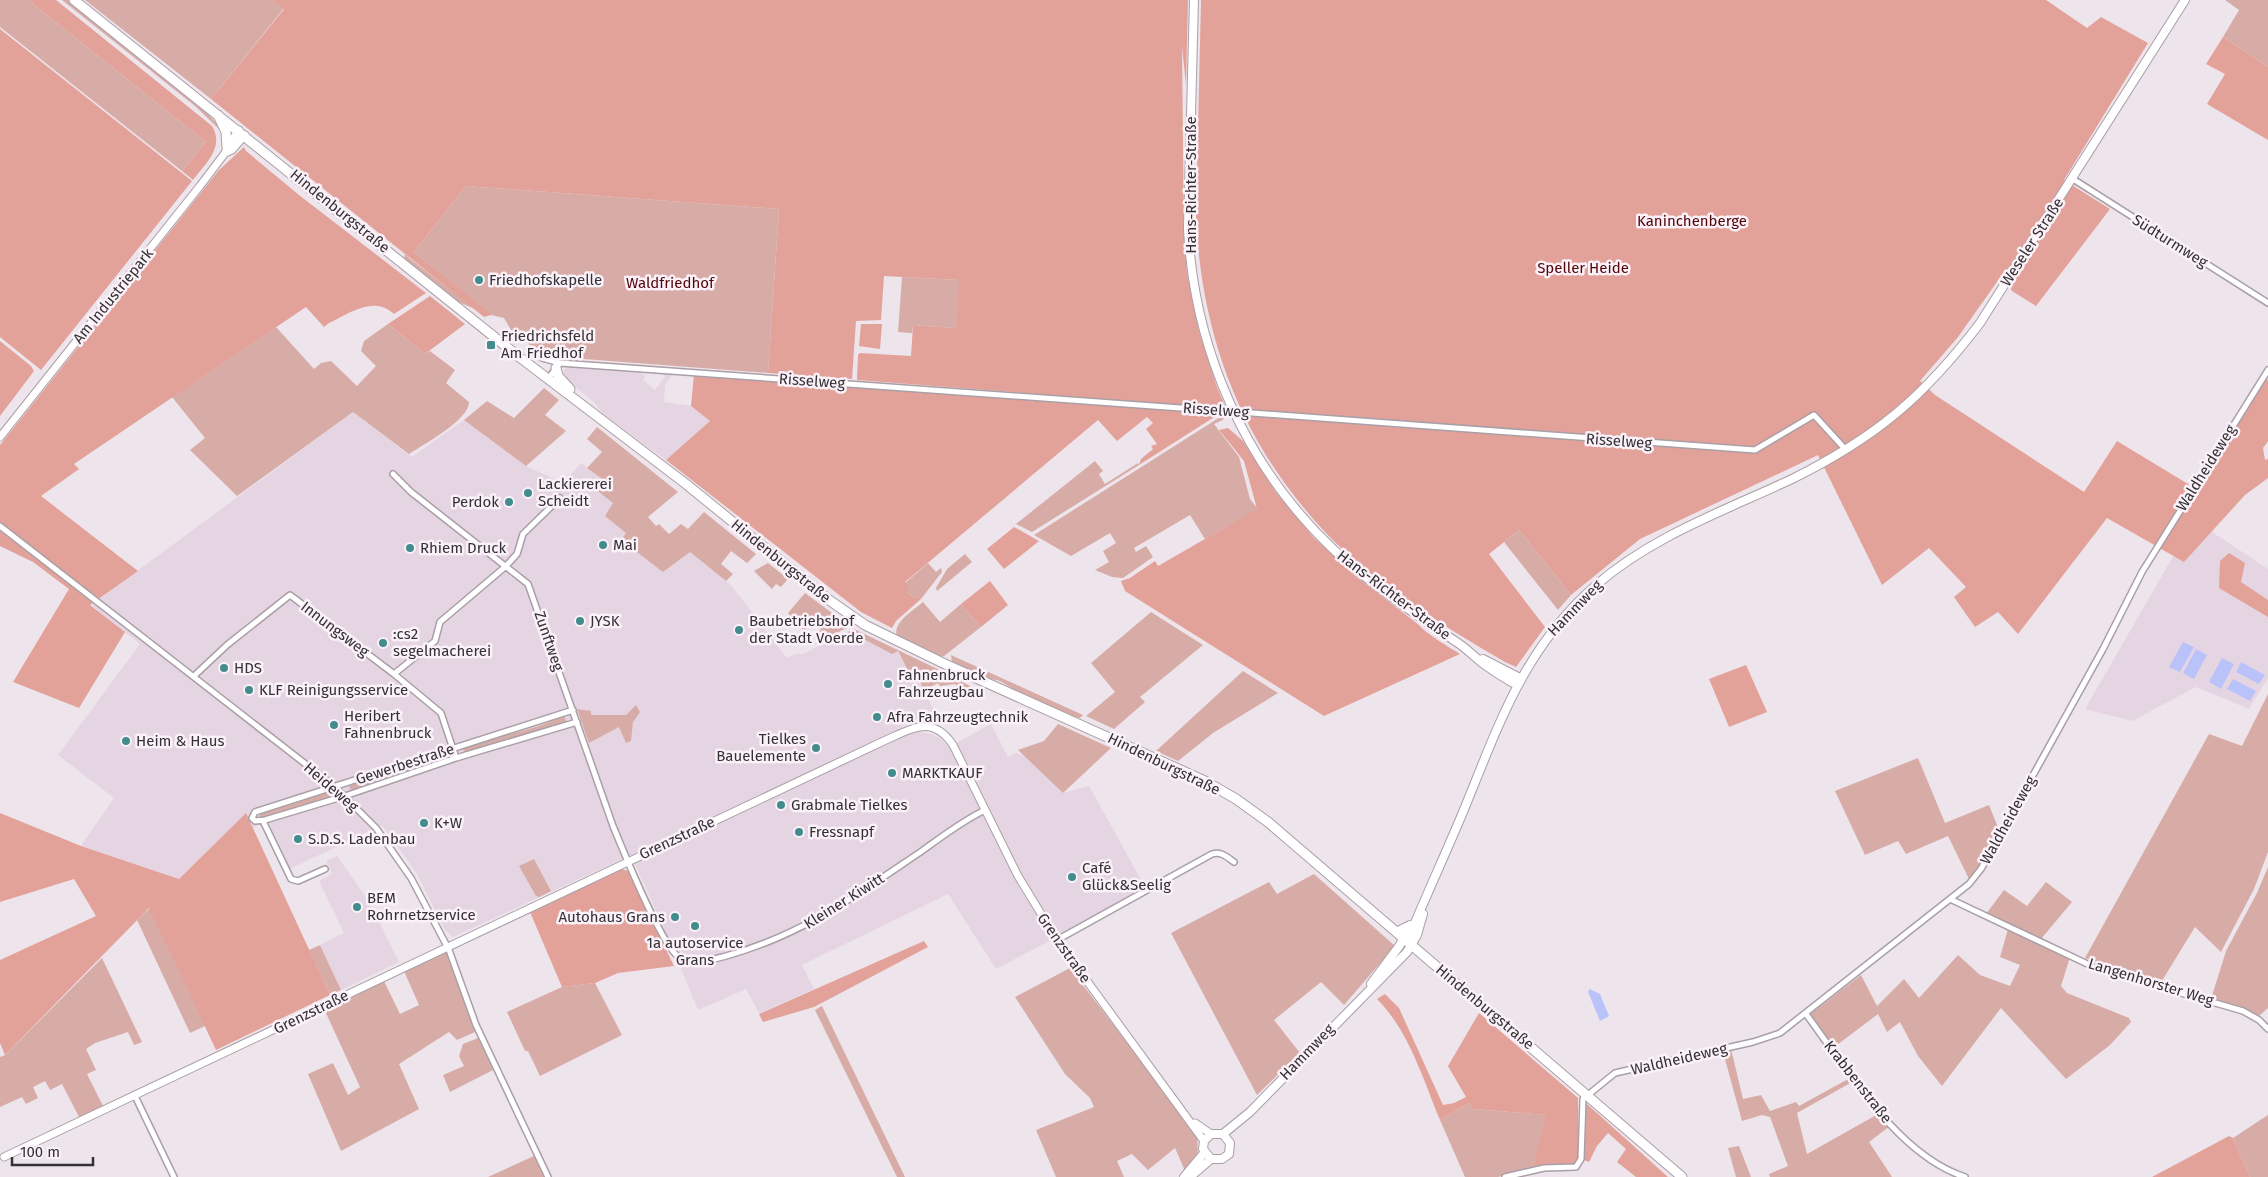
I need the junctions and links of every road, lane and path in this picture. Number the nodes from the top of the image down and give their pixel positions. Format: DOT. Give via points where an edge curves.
graph roads {
  1 [pos="1194,0"];
  2 [pos="2185,0"];
  3 [pos="76,1"];
  4 [pos="217,113"];
  5 [pos="242,133"];
  6 [pos="226,150"];
  7 [pos="2073,179"];
  8 [pos="2268,303"];
  9 [pos="542,358"];
  10 [pos="558,365"];
  11 [pos="2268,370"];
  12 [pos="548,379"];
  13 [pos="1234,409"];
  14 [pos="601,419"];
  15 [pos="0,438"];
  16 [pos="1844,451"];
  17 [pos="393,474"];
  18 [pos="560,498"];
  19 [pos="0,526"];
  20 [pos="506,567"];
  21 [pos="394,674"];
  22 [pos="194,676"];
  23 [pos="1518,682"];
  24 [pos="573,710"];
  25 [pos="577,722"];
  26 [pos="453,748"];
  27 [pos="456,758"];
  28 [pos="335,787"];
  29 [pos="345,796"];
  30 [pos="985,810"];
  31 [pos="263,821"];
  32 [pos="628,862"];
  33 [pos="1234,862"];
  34 [pos="325,868"];
  35 [pos="1433,884"];
  36 [pos="1950,899"];
  37 [pos="1057,940"];
  38 [pos="1406,940"];
  39 [pos="448,947"];
  40 [pos="1365,993"];
  41 [pos="1806,1014"];
  42 [pos="2268,1029"];
  43 [pos="1587,1094"];
  44 [pos="135,1096"];
  45 [pos="1185,1113"];
  46 [pos="1211,1134"];
  47 [pos="1226,1136"];
  48 [pos="1204,1140"];
  49 [pos="1204,1153"];
  50 [pos="4,1158"];
  51 [pos="1211,1159"];
  52 [pos="174,1177"];
  53 [pos="548,1177"];
  54 [pos="1184,1177"];
  55 [pos="1190,1177"];
  56 [pos="1505,1177"];
  57 [pos="1682,1177"];
  58 [pos="1965,1177"];
  1 -- 13 [label="main road, Hans-Richter-Straße" via="1188,228 1190,262 1207,344 1220,382"];
  2 -- 7 [label="main road, Weseler Straße"];
  3 -- 4 [label="main road, Hindenburgstraße"];
  4 -- 5 [label="main road, Hindenburgstraße"];
  4 -- 6 [label="main road" via="226,132"];
  5 -- 6 [label="street, Am Industriepark"];
  5 -- 12 [label="main road, Hindenburgstraße"];
  6 -- 15 [label="street, Am Industriepark"];
  7 -- 8 [label="street, Südturmweg"];
  7 -- 16 [label="main road, Weseler Straße" via="1955,356 1907,406"];
  9 -- 10 [label="street, Risselweg"];
  10 -- 12 [label="street"];
  10 -- 13 [label="street, Risselweg" via="1222,411"];
  10 -- 14 [label="main road, Hindenburgstraße" via="562,382 592,407"];
  11 -- 36 [label="street, Waldheideweg" via="2142,572 1981,869"];
  12 -- 14 [label="main road, Hindenburgstraße"];
  13 -- 16 [label="street, Risselweg" via="1755,450 1814,415"];
  13 -- 23 [label="main road, Hans-Richter-Straße" via="1244,433 1277,484 1321,537 1370,580 1470,652"];
  14 -- 38 [label="main road, Hindenburgstraße" via="865,625 1219,789 1268,822"];
  16 -- 23 [label="main road, Hammweg" via="1685,527 1628,560 1568,612"];
  17 -- 20 [label="street, Zunftweg"];
  18 -- 20 [label="street" via="522,534 517,554"];
  19 -- 22 [label="street, Heideweg"];
  20 -- 21 [label="street" via="440,622 436,641"];
  20 -- 24 [label="street, Zunftweg" via="532,590"];
  21 -- 22 [label="street, Innungsweg" via="290,595"];
  21 -- 26 [label="street, Innungsweg" via="441,713"];
  22 -- 28 [label="street, Heideweg"];
  23 -- 35 [label="main road, Hammweg"];
  24 -- 25 [label="street, Zunftweg"];
  24 -- 26 [label="street, Gewerbestraße"];
  25 -- 27 [label="street, Gewerbestraße"];
  25 -- 32 [label="street, Zunftweg" via="599,790"];
  26 -- 27 [label="street, Innungsweg"];
  26 -- 28 [label="street, Gewerbestraße"];
  27 -- 29 [label="street, Gewerbestraße"];
  28 -- 29 [label="street, Heideweg"];
  28 -- 31 [label="street, Gewerbestraße" via="255,812 252,816 255,821"];
  29 -- 31 [label="street, Gewerbestraße"];
  29 -- 39 [label="street, Heideweg" via="376,828 405,868"];
  30 -- 32 [label="street, Grenzstraße" via="953,745 941,732 925,725 888,738"];
  30 -- 32 [label="street, Kleiner Kiwitt" via="818,920 754,948 710,960 687,961 674,954"];
  30 -- 37 [label="street, Grenzstraße" via="1018,876"];
  31 -- 34 [label="street, Gewerbestraße" via="290,879 298,881"];
  32 -- 39 [label="street, Grenzstraße"];
  33 -- 37 [label="street" via="1218,852 1212,854"];
  35 -- 38 [label="main road, Hammweg"];
  35 -- 38 [label="main road, Hammweg" via="1410,925"];
  36 -- 41 [label="street, Waldheideweg"];
  36 -- 42 [label="street, Langenhorster Weg" via="2098,969 2243,1011"];
  37 -- 45 [label="street, Grenzstraße"];
  38 -- 40 [label="main road, Hammweg"];
  38 -- 40 [label="main road, Hammweg" via="1381,980"];
  38 -- 43 [label="main road, Hindenburgstraße"];
  39 -- 44 [label="street, Grenzstraße"];
  39 -- 53 [label="street, Heideweg" via="476,1025"];
  40 -- 47 [label="main road, Hammweg"];
  41 -- 43 [label="street, Waldheideweg" via="1780,1034 1765,1039 1615,1073"];
  41 -- 58 [label="street, Krabbenstraße" via="1875,1108 1921,1155 1948,1172"];
  43 -- 56 [label="street" via="1582,1099 1581,1159 1576,1167 1537,1169"];
  43 -- 57 [label="main road, Hindenburgstraße"];
  44 -- 50 [label="street, Grenzstraße"];
  44 -- 52 [label="street"];
  45 -- 46 [label="street, Grenzstraße"];
  45 -- 48 [label="street, Grenzstraße"];
  46 -- 47 [label="main road"];
  46 -- 48 [label="main road"];
  47 -- 51 [label="main road, Hammweg" via="1231,1147 1229,1154 1222,1160"];
  48 -- 49 [label="main road"];
  49 -- 51 [label="main road"];
  49 -- 54 [label="main road"];
  51 -- 55 [label="main road, Hammweg"];
}
